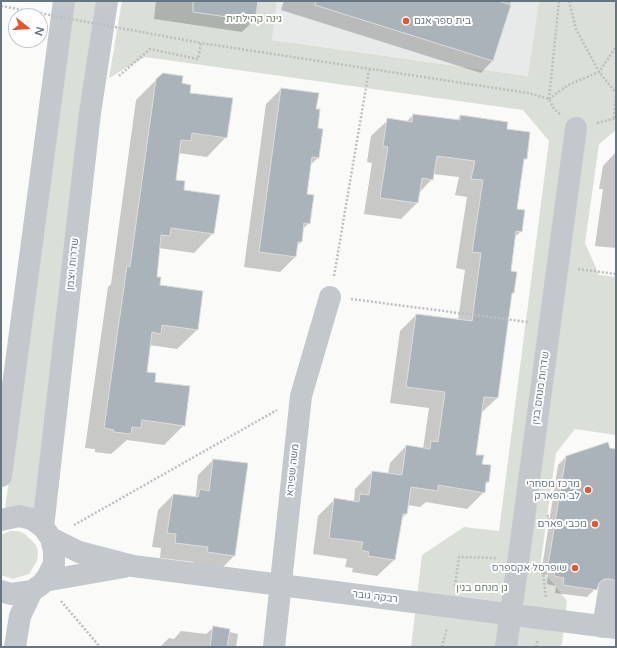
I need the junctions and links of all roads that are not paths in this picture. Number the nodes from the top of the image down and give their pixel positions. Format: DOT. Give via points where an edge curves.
graph roads {
  1 [pos="64,1"];
  2 [pos="107,1"];
  3 [pos="576,128"];
  4 [pos="330,296"];
  5 [pos="1,476"];
  6 [pos="1,520"];
  7 [pos="47,532"];
  8 [pos="133,566"];
  9 [pos="281,585"];
  10 [pos="38,586"];
  11 [pos="1,591"];
  12 [pos="609,591"];
  13 [pos="610,628"];
  14 [pos="15,647"];
  15 [pos="274,647"];
  16 [pos="506,647"];
  1 -- 5 [label="street"];
  2 -- 7 [label="street, שדרות ויצמן" via="90,113"];
  3 -- 16 [label="street, שדרות מנחם בגין, bridge"];
  4 -- 9 [label="street, משה שפירא" via="301,396"];
  6 -- 7 [label="street, רבקה גובר" via="19,516 32,520"];
  7 -- 8 [label="street, רבקה גובר" via="79,552"];
  7 -- 10 [label="street, שדרות ויצמן" via="54,551 54,564"];
  8 -- 9 [label="street, רבקה גובר"];
  8 -- 10 [label="street, רבקה גובר"];
  9 -- 13 [label="street, רבקה גובר"];
  9 -- 15 [label="street, משה שפירא"];
  10 -- 11 [label="street, רבקה גובר" via="11,594"];
  10 -- 14 [label="street" via="20,616"];
  12 -- 13 [label="street"];
}
